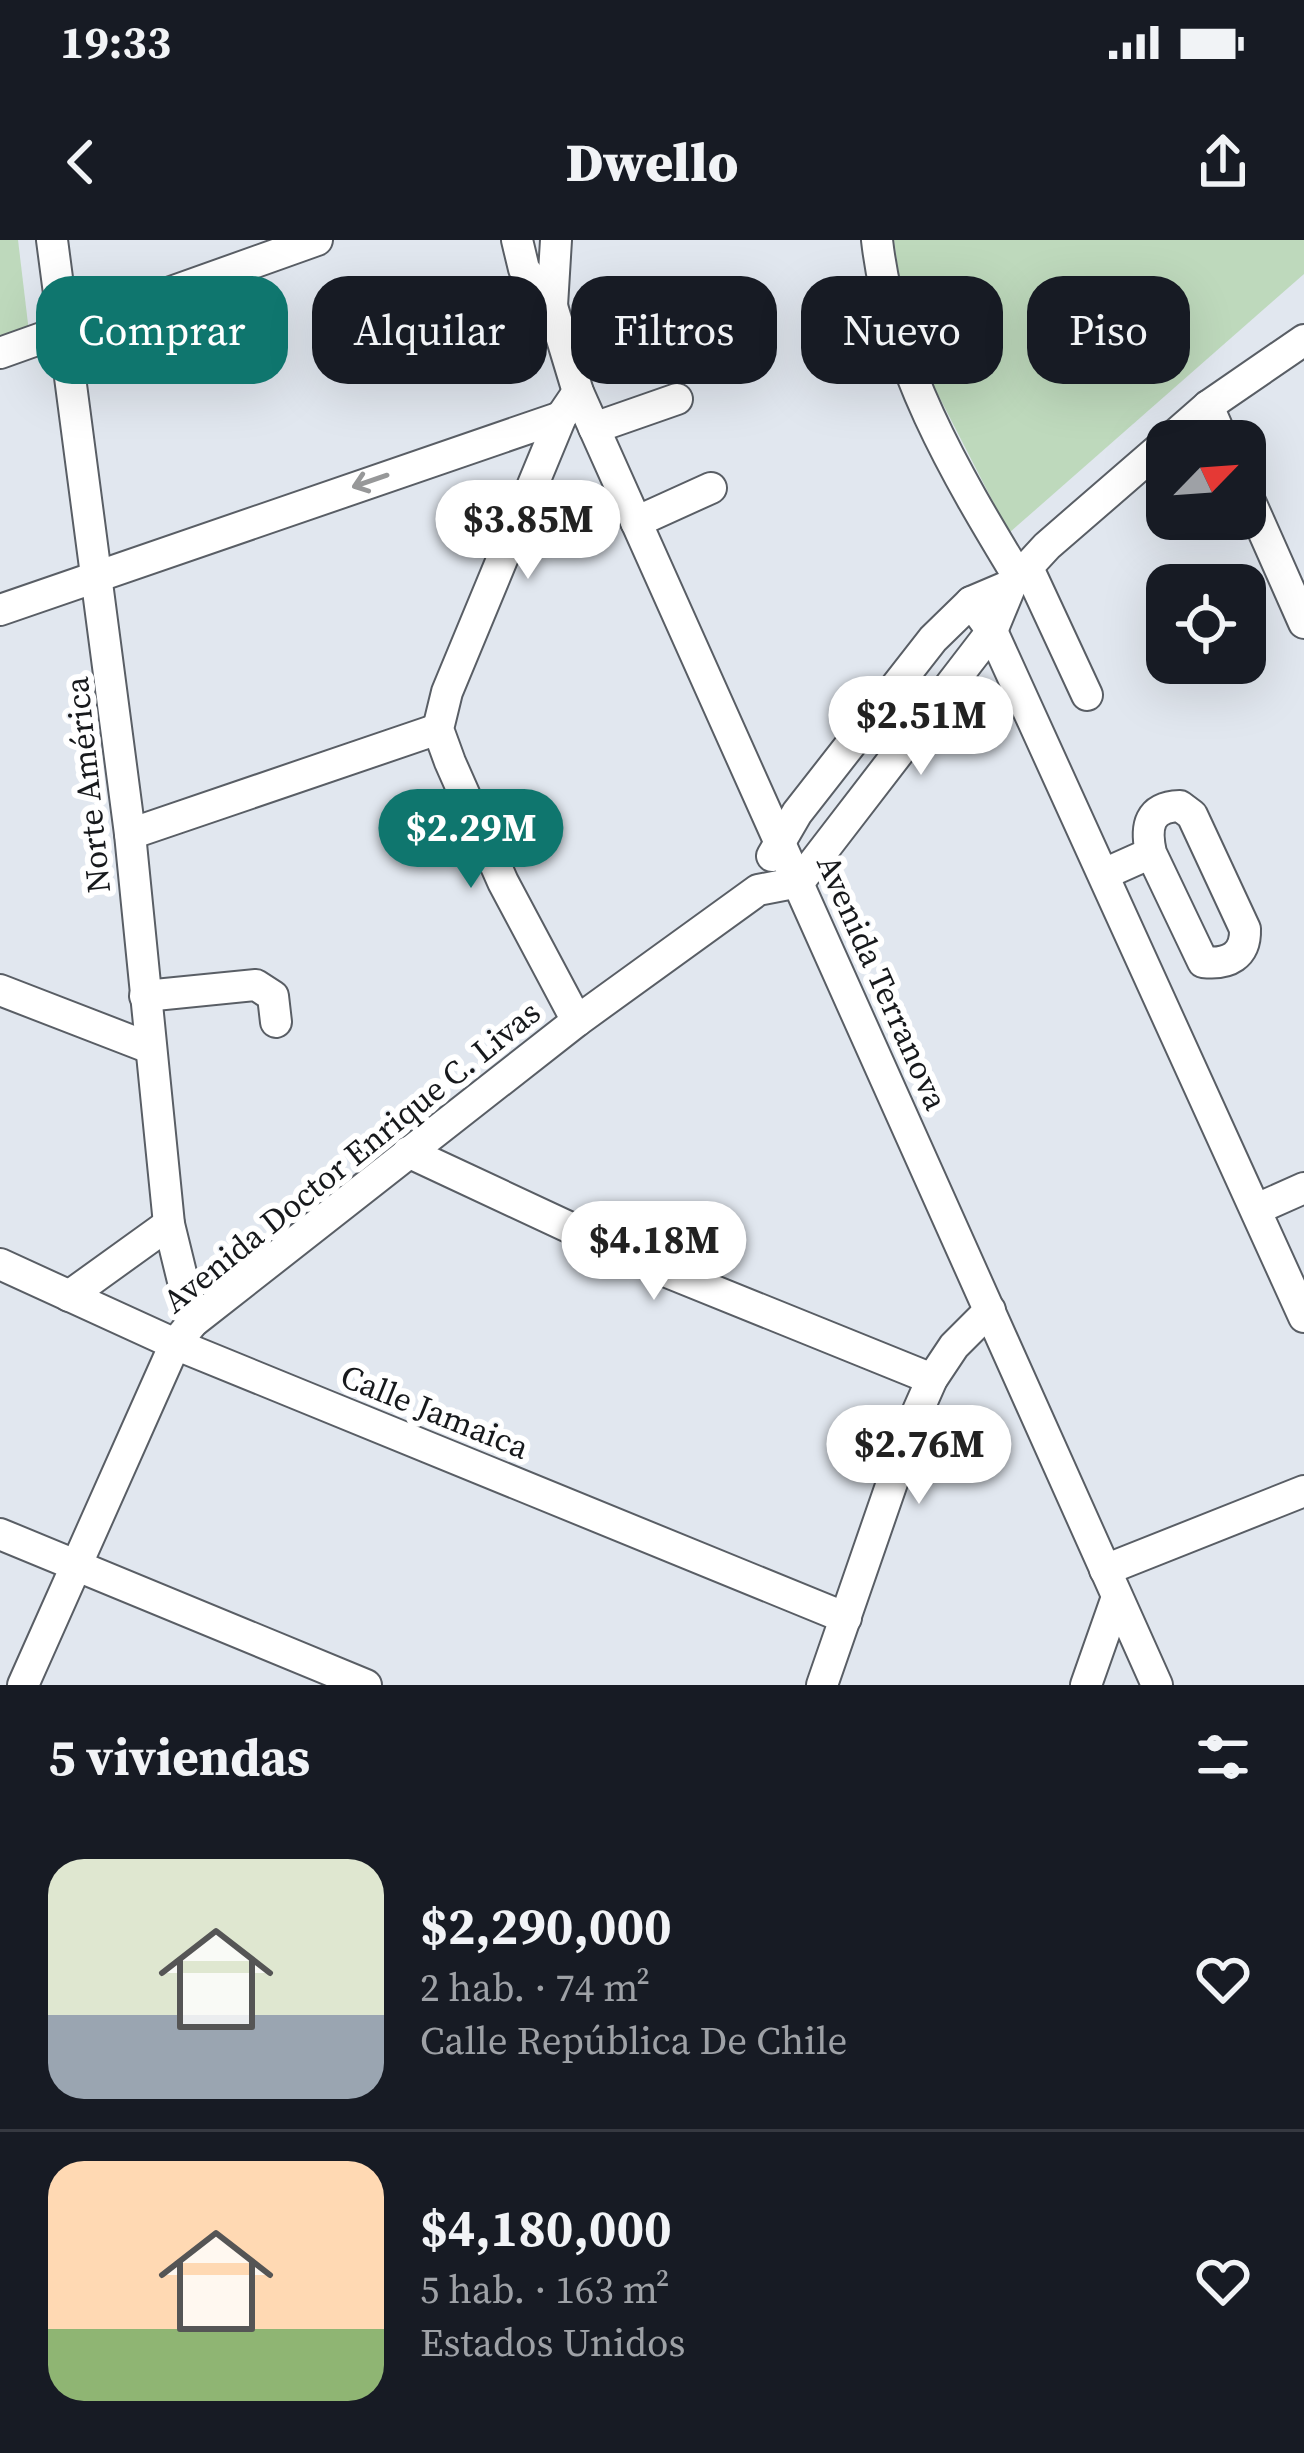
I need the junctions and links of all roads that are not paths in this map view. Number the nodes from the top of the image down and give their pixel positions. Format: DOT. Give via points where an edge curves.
graph roads {
  1 [pos="52,240"];
  2 [pos="317,240"];
  3 [pos="517,240"];
  4 [pos="556,240"];
  5 [pos="878,240"];
  6 [pos="56,276"];
  7 [pos="213,276"];
  8 [pos="552,306"];
  9 [pos="36,338"];
  10 [pos="1304,340"];
  11 [pos="0,352"];
  12 [pos="70,384"];
  13 [pos="677,399"];
  14 [pos="569,404"];
  15 [pos="1208,406"];
  16 [pos="1192,420"];
  17 [pos="1214,420"];
  18 [pos="594,428"];
  19 [pos="1146,460"];
  20 [pos="711,488"];
  21 [pos="636,522"];
  22 [pos="1266,537"];
  23 [pos="99,573"];
  24 [pos="1019,577"];
  25 [pos="971,602"];
  26 [pos="0,610"];
  27 [pos="1304,623"];
  28 [pos="992,631"];
  29 [pos="1088,695"];
  30 [pos="438,729"];
  31 [pos="130,834"];
  32 [pos="779,842"];
  33 [pos="1151,853"];
  34 [pos="1104,874"];
  35 [pos="799,882"];
  36 [pos="758,890"];
  37 [pos="0,990"];
  38 [pos="145,996"];
  39 [pos="577,1021"];
  40 [pos="276,1022"];
  41 [pos="150,1048"];
  42 [pos="408,1153"];
  43 [pos="1304,1188"];
  44 [pos="1256,1209"];
  45 [pos="169,1224"];
  46 [pos="0,1264"];
  47 [pos="69,1296"];
  48 [pos="990,1310"];
  49 [pos="1304,1317"];
  50 [pos="184,1333"];
  51 [pos="932,1378"];
  52 [pos="1304,1491"];
  53 [pos="0,1534"];
  54 [pos="74,1565"];
  55 [pos="1111,1583"];
  56 [pos="846,1618"];
  57 [pos="23,1685"];
  58 [pos="366,1685"];
  59 [pos="822,1685"];
  60 [pos="1087,1685"];
  61 [pos="1157,1685"];
  1 -- 6 [label="street, Norte América"];
  2 -- 7 [label="street"];
  3 -- 8 [label="street" via="524,268"];
  4 -- 8 [label="street"];
  5 -- 24 [label="street" via="883,292 928,417"];
  8 -- 14 [label="street, Avenida Terranova"];
  9 -- 11 [label="street"];
  10 -- 15 [label="street"];
  12 -- 23 [label="street, Norte América"];
  13 -- 18 [label="street"];
  14 -- 18 [label="street, Avenida Terranova"];
  14 -- 23 [label="street, one-way"];
  14 -- 30 [label="street"];
  15 -- 16 [label="street"];
  15 -- 17 [label="street"];
  18 -- 21 [label="street, Avenida Terranova"];
  19 -- 24 [label="street"];
  20 -- 21 [label="street"];
  21 -- 32 [label="street, Avenida Terranova"];
  22 -- 27 [label="street"];
  23 -- 26 [label="street"];
  23 -- 31 [label="street, Norte América"];
  24 -- 25 [label="street"];
  24 -- 28 [label="street"];
  24 -- 29 [label="street"];
  25 -- 28 [label="street"];
  25 -- 32 [label="street" via="933,639"];
  28 -- 34 [label="street"];
  28 -- 35 [label="street"];
  30 -- 31 [label="street"];
  30 -- 39 [label="street" via="502,882"];
  31 -- 38 [label="street, Norte América"];
  32 -- 35 [label="street, Avenida Terranova"];
  32 -- 36 [label="street"];
  33 -- 33 [label="street" via="1150,817 1180,806 1192,815 1245,928 1239,954 1203,962"];
  33 -- 34 [label="street"];
  34 -- 44 [label="street"];
  35 -- 36 [label="street, Avenida Doctor Enrique C. Livas"];
  35 -- 48 [label="street, Avenida Terranova"];
  36 -- 39 [label="street, Avenida Doctor Enrique C. Livas"];
  37 -- 41 [label="street"];
  38 -- 40 [label="street" via="256,985 273,996"];
  38 -- 41 [label="street, Norte América"];
  39 -- 42 [label="street, Avenida Doctor Enrique C. Livas"];
  41 -- 45 [label="street, Norte América"];
  42 -- 50 [label="street, Avenida Doctor Enrique C. Livas"];
  42 -- 51 [label="street" via="650,1265"];
  43 -- 44 [label="street"];
  44 -- 49 [label="street"];
  45 -- 47 [label="street"];
  45 -- 50 [label="street, Norte América"];
  46 -- 47 [label="street, Calle Jamaica"];
  47 -- 50 [label="street, Calle Jamaica"];
  48 -- 51 [label="street"];
  48 -- 55 [label="street, Avenida Terranova"];
  50 -- 54 [label="street, Avenida Doctor Enrique C. Livas"];
  50 -- 56 [label="street, Calle Jamaica"];
  51 -- 56 [label="street"];
  52 -- 55 [label="street"];
  53 -- 54 [label="street"];
  54 -- 57 [label="street, Avenida Doctor Enrique C. Livas"];
  54 -- 58 [label="street"];
  55 -- 60 [label="street"];
  55 -- 61 [label="street, Avenida Terranova"];
  56 -- 59 [label="street"];
}
